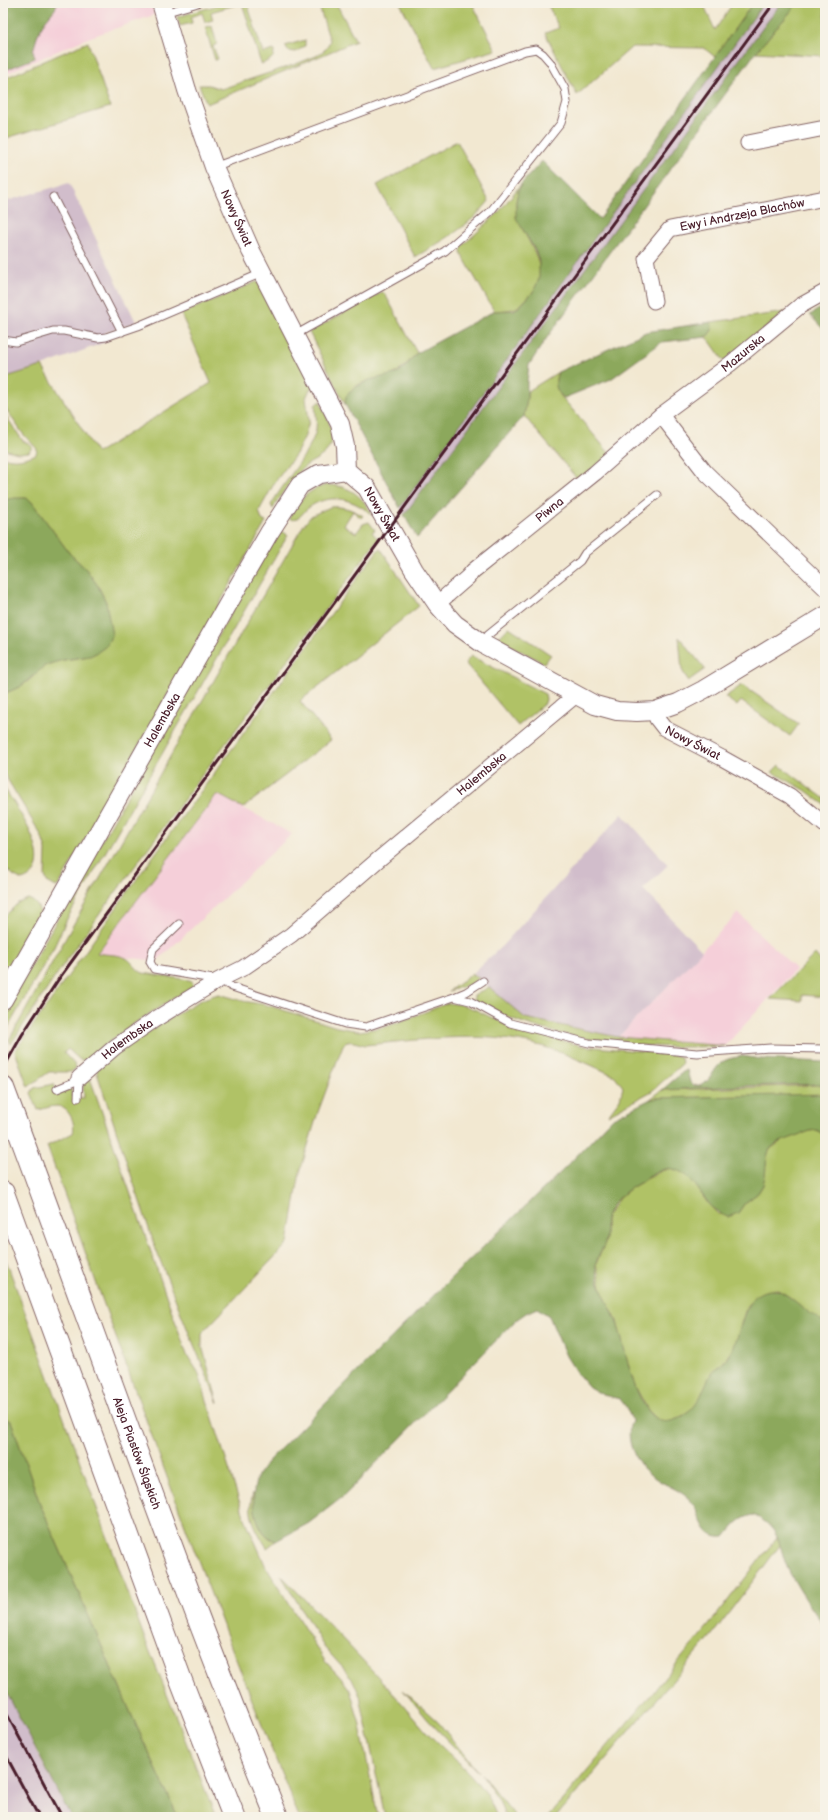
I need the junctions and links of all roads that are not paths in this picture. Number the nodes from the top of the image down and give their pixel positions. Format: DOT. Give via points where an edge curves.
graph roads {
  1 [pos="198,3"];
  2 [pos="162,8"];
  3 [pos="825,128"];
  4 [pos="748,143"];
  5 [pos="214,167"];
  6 [pos="53,197"];
  7 [pos="825,198"];
  8 [pos="262,273"];
  9 [pos="825,292"];
  10 [pos="654,301"];
  11 [pos="122,332"];
  12 [pos="294,335"];
  13 [pos="3,340"];
  14 [pos="661,415"];
  15 [pos="346,470"];
  16 [pos="657,495"];
  17 [pos="825,588"];
  18 [pos="437,604"];
  19 [pos="825,616"];
  20 [pos="483,644"];
  21 [pos="576,695"];
  22 [pos="655,711"];
  23 [pos="825,825"];
  24 [pos="179,924"];
  25 [pos="219,980"];
  26 [pos="483,981"];
  27 [pos="454,997"];
  28 [pos="3,1000"];
  29 [pos="825,1049"];
  30 [pos="79,1078"];
  31 [pos="3,1088"];
  32 [pos="57,1090"];
  33 [pos="78,1098"];
  34 [pos="4,1195"];
  35 [pos="234,1817"];
  36 [pos="277,1817"];
  1 -- 2 [label="lane"];
  2 -- 5 [label="street, Nowy Świat"];
  3 -- 4 [label="street"];
  5 -- 8 [label="street, Nowy Świat"];
  5 -- 12 [label="lane" via="525,51 536,50 543,54 565,89 567,102 561,123 490,212 445,251"];
  6 -- 11 [label="lane"];
  7 -- 10 [label="street, Ewy i Andrzeja Blachów" via="670,229 646,258"];
  8 -- 11 [label="lane"];
  8 -- 12 [label="street, Nowy Świat"];
  9 -- 14 [label="street, Mazurska" via="800,306 730,364"];
  11 -- 13 [label="lane" via="98,338 53,331 16,342"];
  12 -- 15 [label="street, Nowy Świat" via="340,424 345,446"];
  14 -- 17 [label="street" via="705,472"];
  14 -- 18 [label="street, Piwna" via="595,473 473,571"];
  15 -- 18 [label="street, Nowy Świat" via="366,488"];
  15 -- 28 [label="street, Halembska" via="319,474 300,485 251,564"];
  16 -- 20 [label="lane" via="488,635"];
  18 -- 20 [label="street, Nowy Świat" via="455,624"];
  19 -- 22 [label="street" via="698,693"];
  20 -- 21 [label="street, Nowy Świat"];
  21 -- 22 [label="street, Nowy Świat" via="595,705 616,711"];
  21 -- 25 [label="street, Halembska" via="292,935 243,968"];
  22 -- 23 [label="street, Nowy Świat" via="664,728 790,796"];
  24 -- 25 [label="lane" via="153,949 151,966 154,969"];
  25 -- 27 [label="lane" via="232,987 345,1024 366,1026"];
  25 -- 30 [label="street, Halembska" via="154,1020"];
  26 -- 27 [label="lane"];
  27 -- 29 [label="lane" via="470,1001 510,1023 589,1043 697,1053 770,1048"];
  30 -- 32 [label="lane"];
  30 -- 33 [label="lane"];
  31 -- 36 [label="highway, Aleja Piastów Śląskich" via="167,1534"];
  34 -- 35 [label="highway" via="180,1678"];
}
